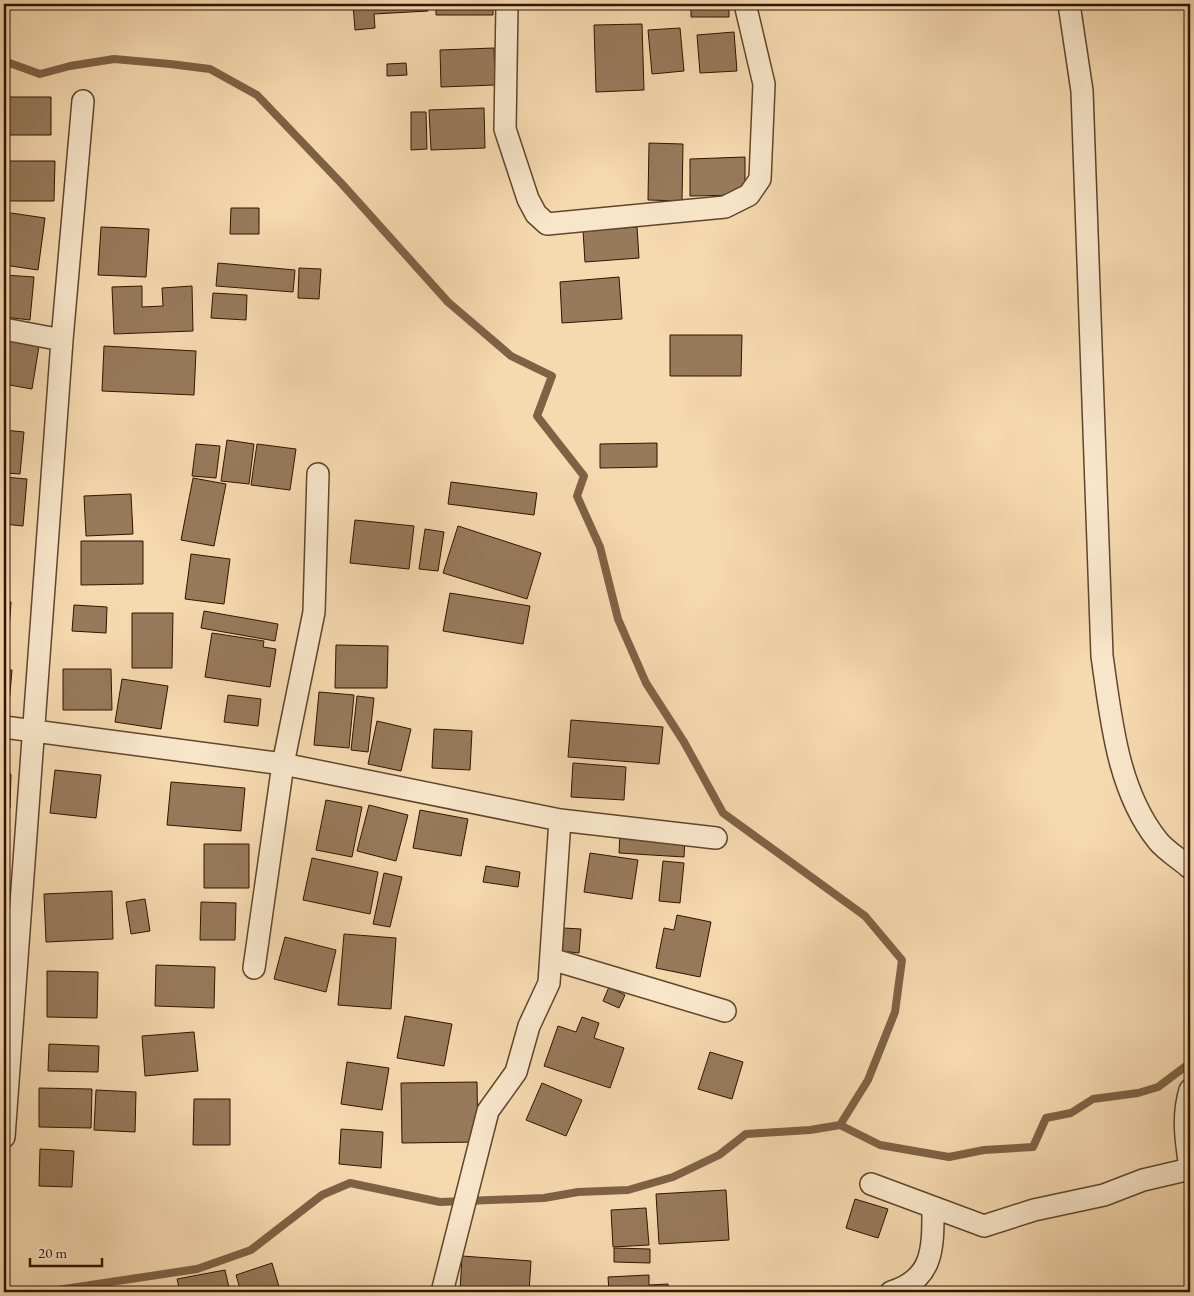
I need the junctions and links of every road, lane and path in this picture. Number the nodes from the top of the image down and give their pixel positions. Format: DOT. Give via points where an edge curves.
graph roads {
  1 [pos="507,4"];
  2 [pos="745,4"];
  3 [pos="1069,4"];
  4 [pos="83,101"];
  5 [pos="4,329"];
  6 [pos="62,340"];
  7 [pos="318,474"];
  8 [pos="4,727"];
  9 [pos="32,729"];
  10 [pos="283,764"];
  11 [pos="560,820"];
  12 [pos="716,838"];
  13 [pos="1185,857"];
  14 [pos="551,960"];
  15 [pos="254,968"];
  16 [pos="725,1011"];
  17 [pos="1190,1090"];
  18 [pos="4,1137"];
  19 [pos="1190,1169"];
  20 [pos="870,1184"];
  21 [pos="934,1208"];
  22 [pos="442,1292"];
  23 [pos="891,1292"];
  1 -- 2 [label="street" via="505,129 528,199 536,214 547,224 725,207 748,195 760,179 764,84"];
  3 -- 13 [label="street" via="1082,91 1102,656 1111,716 1136,805 1158,841"];
  4 -- 6 [label="street"];
  5 -- 6 [label="street"];
  6 -- 9 [label="street"];
  7 -- 10 [label="street" via="314,612"];
  8 -- 9 [label="street"];
  9 -- 10 [label="street"];
  9 -- 18 [label="street"];
  10 -- 11 [label="street"];
  10 -- 15 [label="street"];
  11 -- 12 [label="street"];
  11 -- 14 [label="street"];
  14 -- 16 [label="street"];
  14 -- 22 [label="street" via="549,983 529,1026 516,1072 488,1112 482,1128"];
  17 -- 19 [label="street" via="1185,1131"];
  19 -- 21 [label="street" via="1143,1180 1104,1196 1034,1210 984,1226"];
  20 -- 21 [label="street"];
  21 -- 23 [label="street" via="933,1240 927,1267 908,1287"];
}
